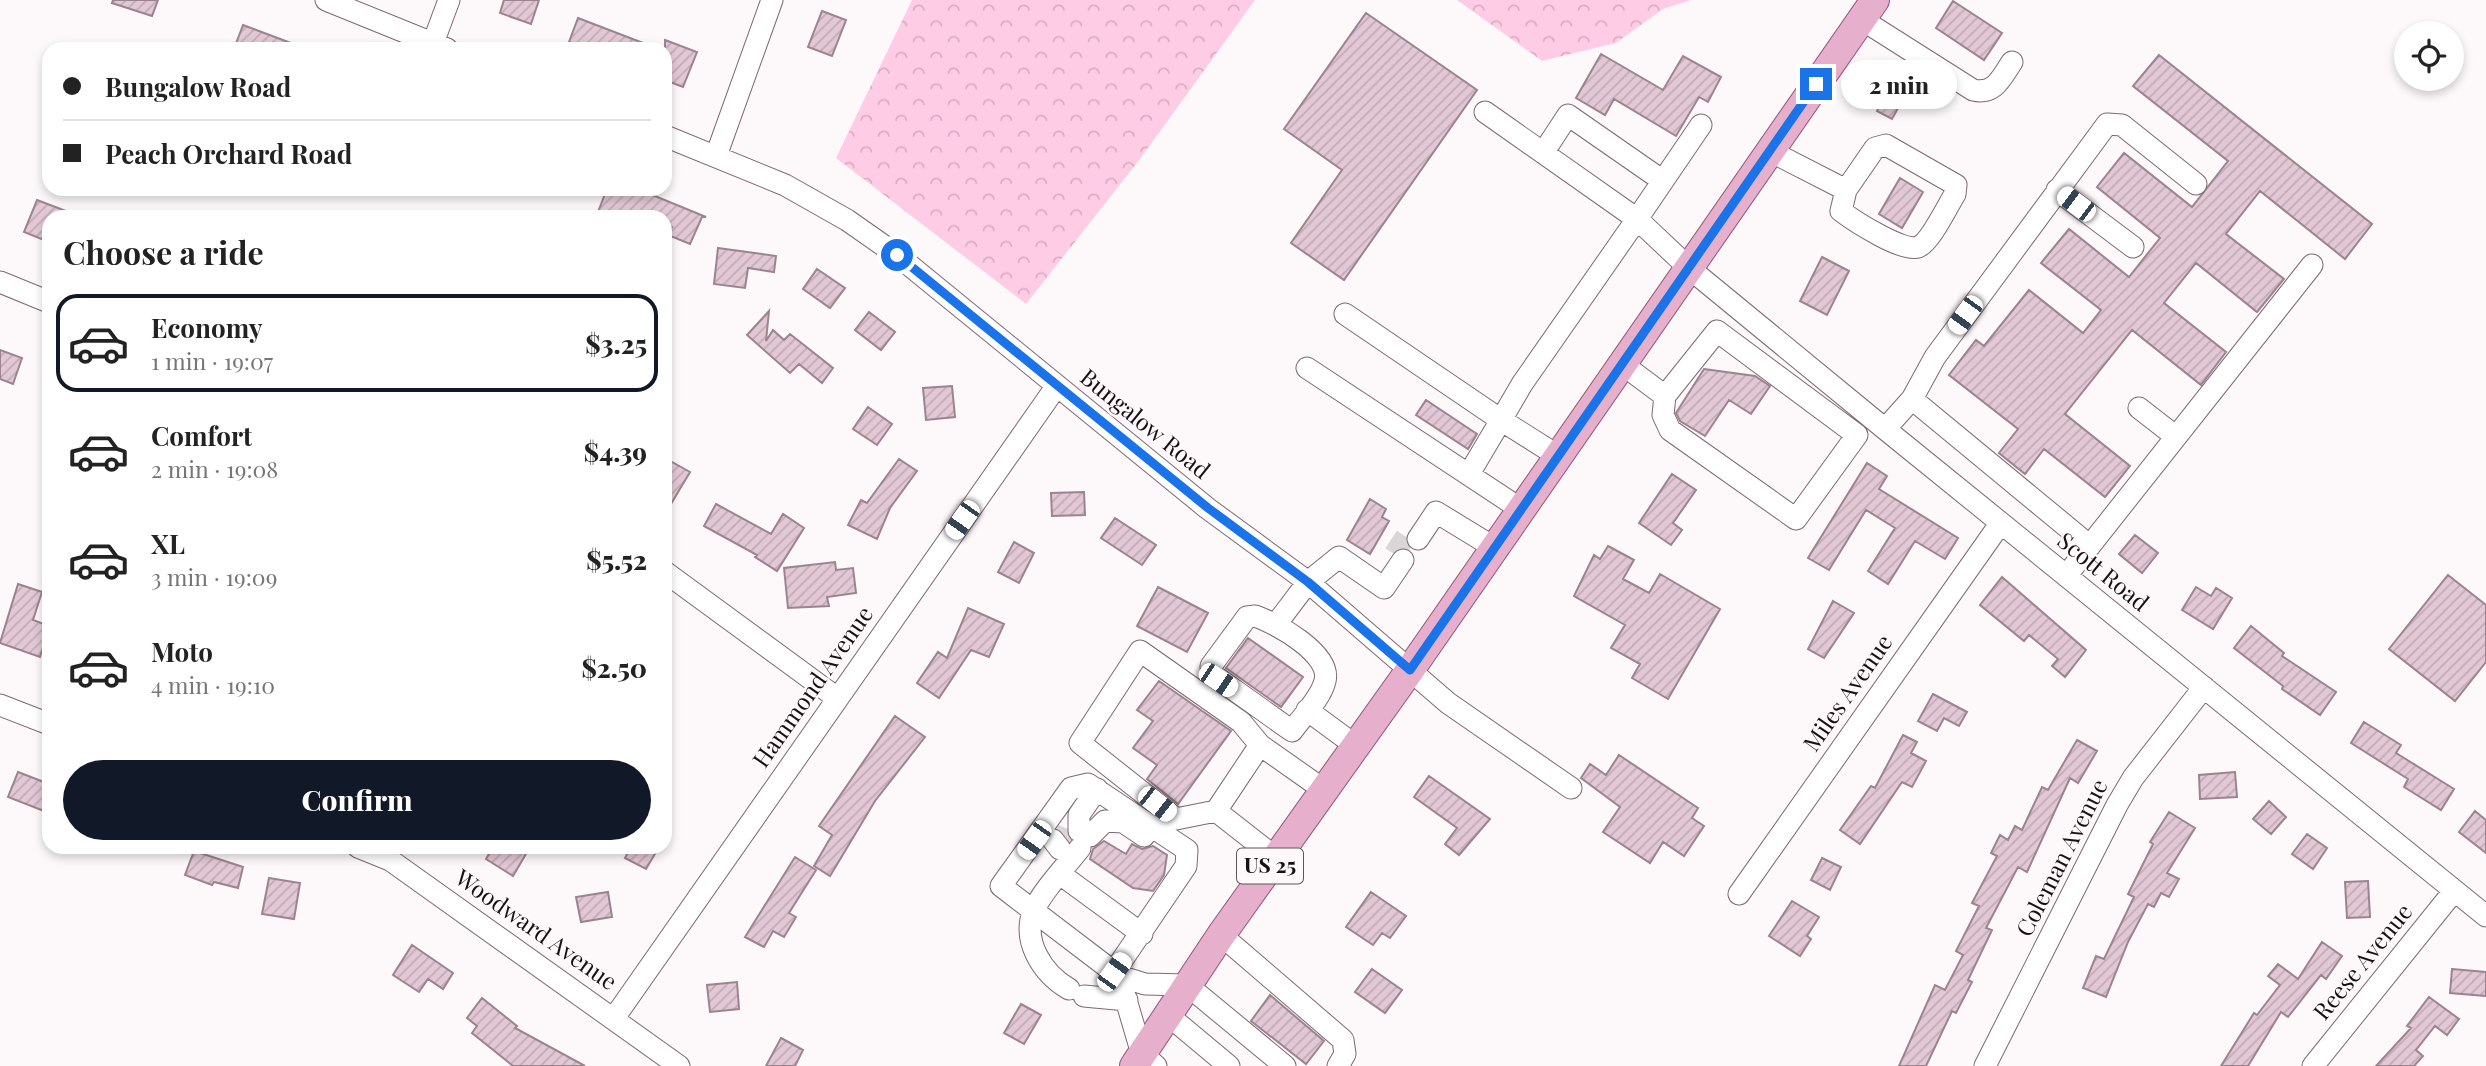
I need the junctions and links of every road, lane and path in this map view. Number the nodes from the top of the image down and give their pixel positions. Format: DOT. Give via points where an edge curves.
graph roads {
  1 [pos="326,0"];
  2 [pos="449,0"];
  3 [pos="772,0"];
  4 [pos="1868,10"];
  5 [pos="430,42"];
  6 [pos="441,42"];
  7 [pos="2012,62"];
  8 [pos="1485,112"];
  9 [pos="1702,125"];
  10 [pos="672,139"];
  11 [pos="1770,151"];
  12 [pos="1543,153"];
  13 [pos="716,156"];
  14 [pos="1663,181"];
  15 [pos="2196,184"];
  16 [pos="1846,190"];
  17 [pos="2057,190"];
  18 [pos="1637,219"];
  19 [pos="2133,247"];
  20 [pos="2312,265"];
  21 [pos="1689,268"];
  22 [pos="0,282"];
  23 [pos="42,299"];
  24 [pos="1345,314"];
  25 [pos="1622,364"];
  26 [pos="1307,368"];
  27 [pos="1817,373"];
  28 [pos="1056,387"];
  29 [pos="1803,393"];
  30 [pos="1665,396"];
  31 [pos="1912,399"];
  32 [pos="2139,408"];
  33 [pos="1501,420"];
  34 [pos="1885,429"];
  35 [pos="2175,436"];
  36 [pos="1558,456"];
  37 [pos="1469,474"];
  38 [pos="1522,510"];
  39 [pos="2000,524"];
  40 [pos="1413,536"];
  41 [pos="2090,546"];
  42 [pos="1495,548"];
  43 [pos="1399,557"];
  44 [pos="2066,576"];
  45 [pos="672,577"];
  46 [pos="1308,582"];
  47 [pos="1276,623"];
  48 [pos="1410,670"];
  49 [pos="2204,687"];
  50 [pos="837,698"];
  51 [pos="0,705"];
  52 [pos="1307,710"];
  53 [pos="42,721"];
  54 [pos="1260,745"];
  55 [pos="1356,746"];
  56 [pos="1097,789"];
  57 [pos="1571,789"];
  58 [pos="1324,790"];
  59 [pos="1216,811"];
  60 [pos="1070,836"];
  61 [pos="1167,837"];
  62 [pos="375,854"];
  63 [pos="1276,858"];
  64 [pos="1060,874"];
  65 [pos="2454,891"];
  66 [pos="1739,894"];
  67 [pos="1033,911"];
  68 [pos="2486,916"];
  69 [pos="1142,934"];
  70 [pos="1221,935"];
  71 [pos="1117,974"];
  72 [pos="1187,985"];
  73 [pos="1127,1000"];
  74 [pos="1169,1016"];
  75 [pos="614,1018"];
  76 [pos="1144,1062"];
  77 [pos="679,1066"];
  78 [pos="1229,1066"];
  79 [pos="1285,1066"];
  80 [pos="1338,1066"];
  81 [pos="1985,1066"];
  82 [pos="2313,1066"];
  1 -- 5 [label="street"];
  2 -- 6 [label="street"];
  3 -- 13 [label="street"];
  4 -- 7 [label="street" via="1973,90 1984,93 1994,89"];
  4 -- 11 [label="main road, US 25"];
  8 -- 12 [label="street, Scott Road"];
  9 -- 14 [label="street"];
  10 -- 13 [label="street, Bungalow Road"];
  11 -- 16 [label="street"];
  11 -- 21 [label="main road, US 25"];
  12 -- 14 [label="street" via="1568,115"];
  12 -- 18 [label="street, Scott Road"];
  13 -- 28 [label="street, Bungalow Road" via="785,185 847,220 897,255"];
  14 -- 18 [label="street"];
  15 -- 17 [label="street" via="2115,123 2102,129"];
  16 -- 16 [label="street" via="1841,211 1905,247 1918,247 1926,242 1956,185 1886,145 1875,149"];
  17 -- 19 [label="street"];
  17 -- 31 [label="street" via="1935,357"];
  18 -- 21 [label="street, Scott Road"];
  18 -- 33 [label="street"];
  20 -- 35 [label="street"];
  21 -- 25 [label="main road, US 25"];
  21 -- 27 [label="street, Scott Road"];
  22 -- 23 [label="street"];
  24 -- 33 [label="street"];
  25 -- 30 [label="street"];
  25 -- 36 [label="main road, US 25"];
  26 -- 37 [label="street"];
  27 -- 29 [label="street"];
  27 -- 34 [label="street, Scott Road"];
  28 -- 46 [label="street, Bungalow Road"];
  28 -- 50 [label="street, Hammond Avenue"];
  29 -- 30 [label="street" via="1717,331"];
  29 -- 30 [label="street" via="1857,435 1796,519 1670,430 1663,415"];
  31 -- 34 [label="street"];
  31 -- 41 [label="street"];
  32 -- 35 [label="street"];
  33 -- 36 [label="street"];
  33 -- 37 [label="street"];
  34 -- 39 [label="street, Scott Road"];
  35 -- 41 [label="street"];
  36 -- 38 [label="main road, US 25"];
  37 -- 38 [label="street"];
  38 -- 42 [label="main road, US 25"];
  39 -- 44 [label="street, Scott Road"];
  39 -- 66 [label="street, Miles Avenue"];
  40 -- 42 [label="street" via="1427,506"];
  41 -- 44 [label="street"];
  42 -- 48 [label="main road, US 25"];
  43 -- 46 [label="street" via="1384,588 1339,557"];
  44 -- 49 [label="street, Scott Road"];
  45 -- 50 [label="street"];
  46 -- 47 [label="street"];
  46 -- 48 [label="street, Bungalow Road"];
  47 -- 52 [label="street" via="1318,657 1326,670 1325,683"];
  47 -- 52 [label="street" via="1247,617 1211,666 1212,674 1292,731"];
  48 -- 55 [label="main road, US 25"];
  48 -- 57 [label="street, Bungalow Road"];
  49 -- 65 [label="street, Scott Road"];
  49 -- 81 [label="street, Coleman Avenue" via="2117,805"];
  50 -- 75 [label="street, Hammond Avenue"];
  51 -- 53 [label="street"];
  52 -- 55 [label="street"];
  54 -- 58 [label="street"];
  54 -- 59 [label="street"];
  54 -- 59 [label="street" via="1241,722 1140,651 1080,743 1176,819"];
  55 -- 58 [label="main road, US 25"];
  56 -- 60 [label="street"];
  56 -- 61 [label="street"];
  56 -- 67 [label="street" via="1088,784 1071,788 1001,886"];
  58 -- 63 [label="main road, US 25"];
  59 -- 63 [label="street"];
  60 -- 61 [label="street" via="1105,821 1123,822 1145,836"];
  60 -- 64 [label="street"];
  61 -- 69 [label="street" via="1186,850 1186,866"];
  62 -- 75 [label="street, Woodward Avenue"];
  63 -- 70 [label="main road, US 25"];
  64 -- 67 [label="street"];
  64 -- 69 [label="street"];
  65 -- 68 [label="street, Scott Road"];
  65 -- 82 [label="street, Reese Avenue"];
  67 -- 71 [label="street"];
  67 -- 73 [label="street" via="1032,941 1039,962 1053,980 1076,993"];
  69 -- 71 [label="street"];
  70 -- 72 [label="main road, US 25"];
  70 -- 80 [label="street" via="1343,1040 1345,1054"];
  71 -- 72 [label="street" via="1145,984"];
  71 -- 73 [label="street"];
  72 -- 74 [label="main road, US 25"];
  72 -- 79 [label="street"];
  73 -- 76 [label="street"];
  74 -- 76 [label="main road, US 25"];
  74 -- 78 [label="street"];
  75 -- 77 [label="street, Woodward Avenue"];
}
